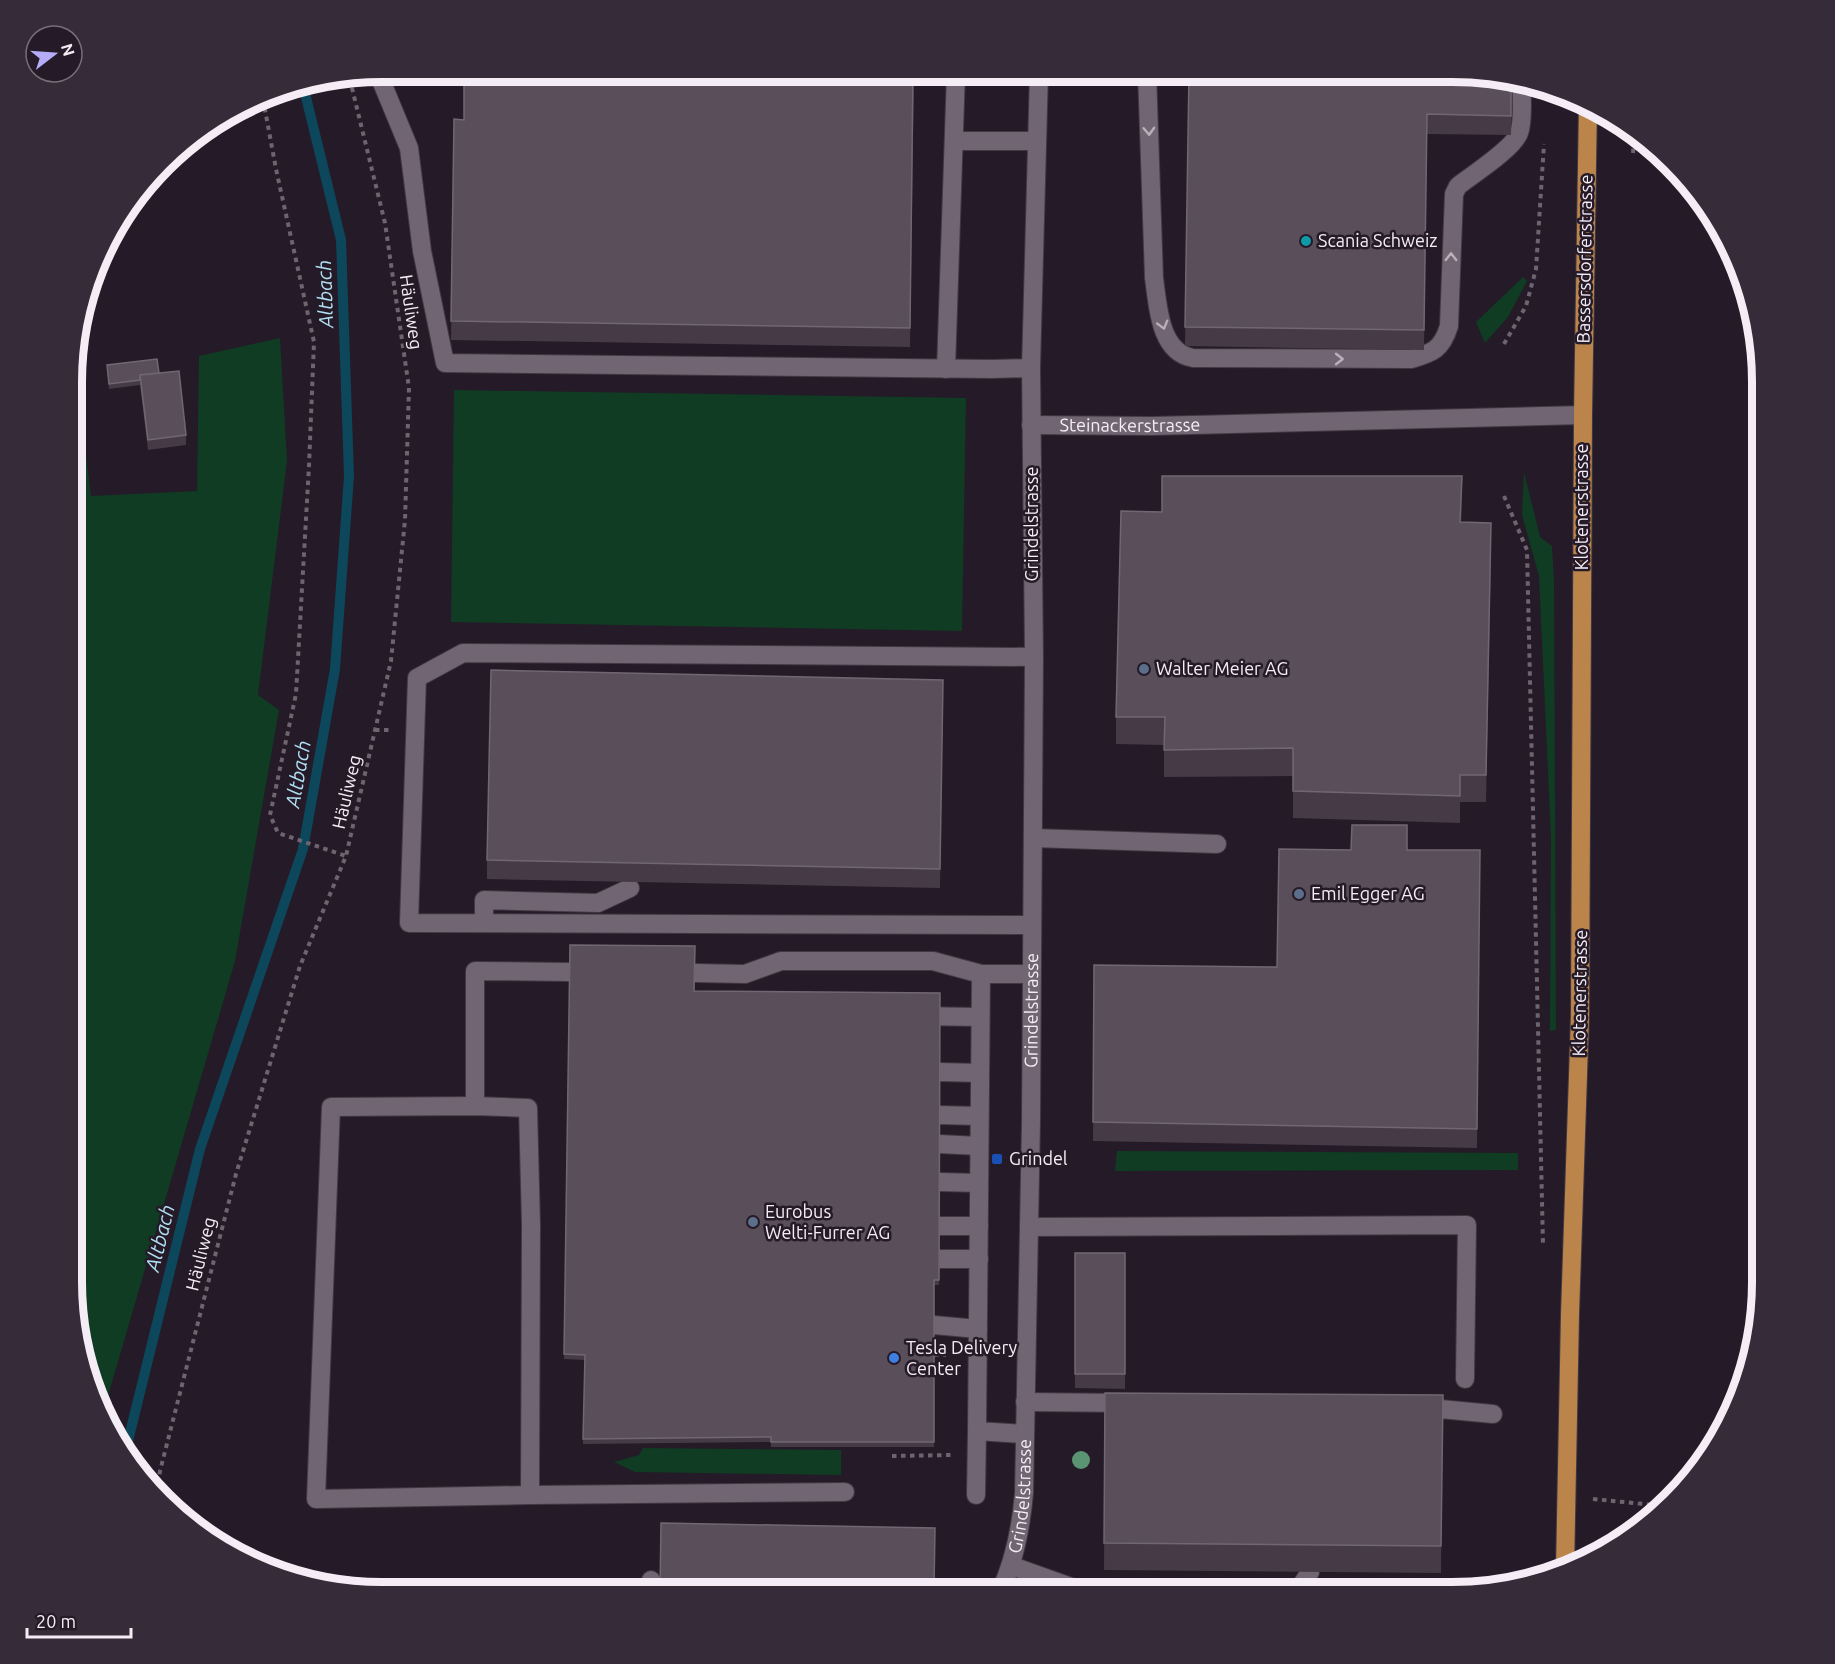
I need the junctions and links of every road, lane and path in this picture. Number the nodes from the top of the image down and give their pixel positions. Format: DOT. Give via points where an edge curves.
graph roads {
  1 [pos="382,82"];
  2 [pos="956,82"];
  3 [pos="1039,82"];
  4 [pos="1147,82"];
  5 [pos="352,84"];
  6 [pos="1522,91"];
  7 [pos="265,106"];
  8 [pos="1587,114"];
  9 [pos="954,141"];
  10 [pos="1037,141"];
  11 [pos="1634,143"];
  12 [pos="1544,149"];
  13 [pos="1633,153"];
  14 [pos="1504,344"];
  15 [pos="1032,368"];
  16 [pos="946,369"];
  17 [pos="1583,415"];
  18 [pos="1031,425"];
  19 [pos="1504,496"];
  20 [pos="1034,657"];
  21 [pos="1033,838"];
  22 [pos="1216,844"];
  23 [pos="346,856"];
  24 [pos="630,888"];
  25 [pos="484,923"];
  26 [pos="1032,925"];
  27 [pos="569,972"];
  28 [pos="695,973"];
  29 [pos="981,974"];
  30 [pos="1030,974"];
  31 [pos="893,1016"];
  32 [pos="980,1017"];
  33 [pos="980,1072"];
  34 [pos="930,1077"];
  35 [pos="476,1106"];
  36 [pos="939,1115"];
  37 [pos="979,1116"];
  38 [pos="939,1144"];
  39 [pos="979,1146"];
  40 [pos="940,1182"];
  41 [pos="979,1183"];
  42 [pos="939,1226"];
  43 [pos="979,1226"];
  44 [pos="1029,1227"];
  45 [pos="1543,1253"];
  46 [pos="939,1259"];
  47 [pos="979,1259"];
  48 [pos="934,1325"];
  49 [pos="978,1329"];
  50 [pos="1465,1379"];
  51 [pos="1025,1402"];
  52 [pos="1145,1404"];
  53 [pos="1407,1407"];
  54 [pos="1493,1414"];
  55 [pos="977,1431"];
  56 [pos="1024,1434"];
  57 [pos="892,1456"];
  58 [pos="935,1456"];
  59 [pos="159,1481"];
  60 [pos="845,1492"];
  61 [pos="530,1495"];
  62 [pos="976,1495"];
  63 [pos="1566,1496"];
  64 [pos="1653,1505"];
  65 [pos="1565,1560"];
  66 [pos="1011,1566"];
  67 [pos="1310,1572"];
  68 [pos="1004,1582"];
  69 [pos="1057,1582"];
  70 [pos="1304,1582"];
  1 -- 16 [label="street" via="409,148 422,251 445,363"];
  2 -- 9 [label="street"];
  3 -- 10 [label="street"];
  4 -- 6 [label="street, one-way" via="1158,308 1171,345 1176,352 1193,358 1411,359 1438,348 1449,326 1454,194 1458,186 1519,135"];
  5 -- 23 [label="path, Häuliweg" via="385,223 408,388 405,520 391,661"];
  7 -- 23 [label="path" via="314,342 296,694 270,815 278,833"];
  8 -- 17 [label="main road, Bassersdorferstrasse"];
  9 -- 10 [label="street"];
  9 -- 16 [label="street"];
  10 -- 15 [label="street"];
  11 -- 13 [label="path"];
  12 -- 14 [label="path" via="1536,269 1526,306"];
  15 -- 16 [label="street"];
  15 -- 18 [label="street"];
  17 -- 18 [label="street, Steinackerstrasse" via="1152,426"];
  17 -- 63 [label="main road, Klotenerstrasse" via="1581,1015"];
  18 -- 20 [label="street, Grindelstrasse"];
  19 -- 45 [label="path" via="1527,550"];
  20 -- 21 [label="street, Grindelstrasse"];
  20 -- 25 [label="street" via="463,654 417,678 409,923"];
  21 -- 22 [label="street"];
  21 -- 26 [label="street, Grindelstrasse"];
  23 -- 59 [label="path, Häuliweg" via="300,966 236,1174"];
  24 -- 25 [label="street" via="598,903 484,900"];
  25 -- 26 [label="street"];
  26 -- 30 [label="street, Grindelstrasse"];
  27 -- 35 [label="street" via="475,971"];
  28 -- 29 [label="street" via="745,974 781,961 933,961"];
  29 -- 30 [label="street"];
  29 -- 32 [label="street"];
  30 -- 44 [label="street, Grindelstrasse"];
  31 -- 32 [label="street"];
  32 -- 33 [label="street"];
  33 -- 34 [label="street"];
  33 -- 37 [label="street"];
  35 -- 61 [label="street" via="528,1108"];
  35 -- 61 [label="street" via="331,1107 316,1499"];
  36 -- 37 [label="street"];
  37 -- 39 [label="street"];
  38 -- 39 [label="street"];
  39 -- 41 [label="street"];
  40 -- 41 [label="street"];
  41 -- 43 [label="street"];
  42 -- 43 [label="street"];
  43 -- 47 [label="street"];
  44 -- 50 [label="street" via="1467,1225"];
  44 -- 51 [label="street, Grindelstrasse"];
  46 -- 47 [label="street"];
  47 -- 49 [label="street"];
  48 -- 49 [label="street"];
  49 -- 55 [label="street"];
  51 -- 52 [label="street"];
  51 -- 56 [label="street, Grindelstrasse"];
  53 -- 54 [label="street"];
  55 -- 56 [label="street"];
  55 -- 62 [label="street"];
  56 -- 66 [label="street, Grindelstrasse" via="1022,1515"];
  57 -- 58 [label="path"];
  60 -- 61 [label="street"];
  63 -- 64 [label="path"];
  63 -- 65 [label="main road, Klotenerstrasse"];
  66 -- 68 [label="street, Grindelstrasse"];
  66 -- 69 [label="street"];
  67 -- 70 [label="street"];
}
